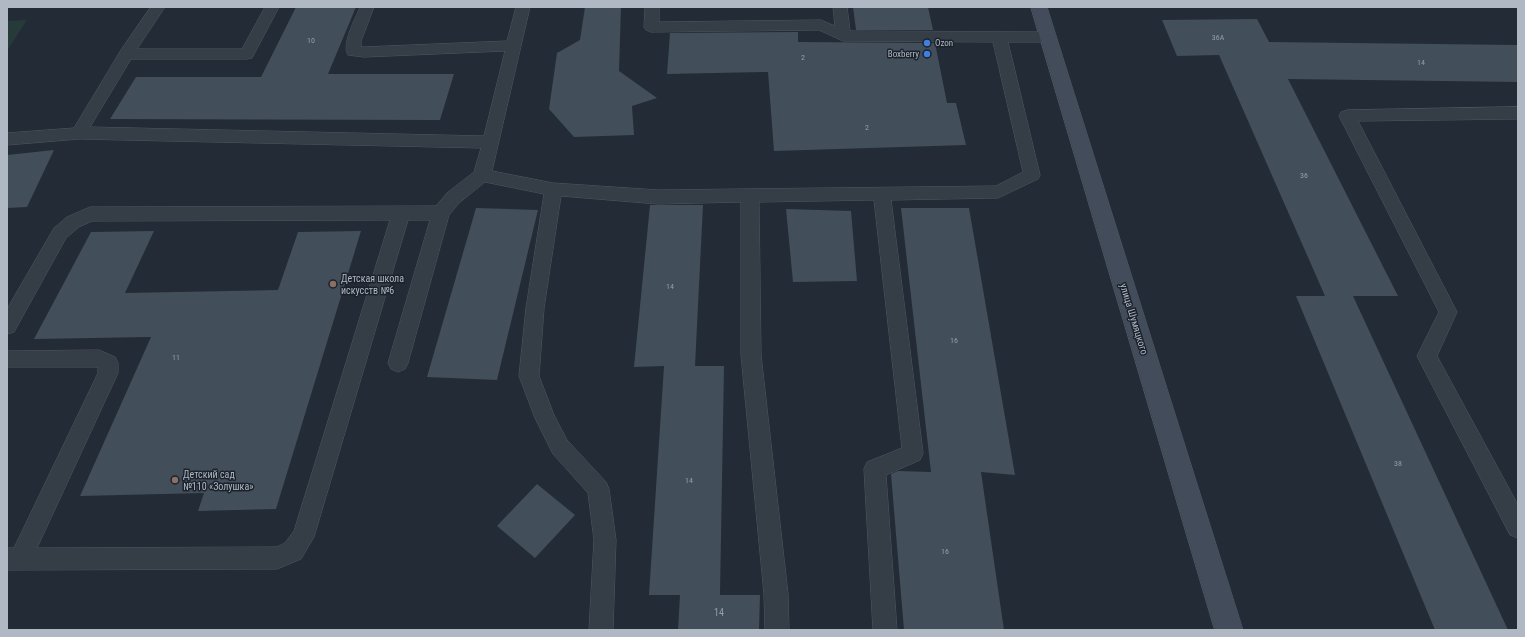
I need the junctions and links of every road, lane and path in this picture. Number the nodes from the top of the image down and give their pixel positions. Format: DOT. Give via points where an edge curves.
graph roads {
  1 [pos="158,7"];
  2 [pos="272,7"];
  3 [pos="367,7"];
  4 [pos="523,7"];
  5 [pos="652,7"];
  6 [pos="840,7"];
  7 [pos="1039,7"];
  8 [pos="843,36"];
  9 [pos="999,37"];
  10 [pos="1048,37"];
  11 [pos="514,46"];
  12 [pos="126,54"];
  13 [pos="1518,113"];
  14 [pos="79,133"];
  15 [pos="7,139"];
  16 [pos="491,142"];
  17 [pos="482,175"];
  18 [pos="553,189"];
  19 [pos="882,194"];
  20 [pos="750,196"];
  21 [pos="401,213"];
  22 [pos="441,213"];
  23 [pos="7,326"];
  24 [pos="7,359"];
  25 [pos="398,363"];
  26 [pos="1518,527"];
  27 [pos="13,559"];
  28 [pos="601,630"];
  29 [pos="777,630"];
  30 [pos="885,630"];
  31 [pos="1229,630"];
  1 -- 12 [label="lane"];
  2 -- 12 [label="lane" via="247,54"];
  3 -- 11 [label="lane" via="354,41 354,51"];
  4 -- 11 [label="lane"];
  5 -- 8 [label="lane" via="651,27 821,25"];
  6 -- 8 [label="lane"];
  7 -- 10 [label="main road, улица Шумяцкого"];
  8 -- 9 [label="lane"];
  9 -- 10 [label="lane"];
  9 -- 19 [label="lane" via="1032,175 998,192"];
  10 -- 31 [label="main road, улица Шумяцкого"];
  11 -- 16 [label="lane"];
  12 -- 14 [label="lane"];
  13 -- 26 [label="lane" via="1347,116 1448,312 1427,356"];
  14 -- 15 [label="lane"];
  14 -- 16 [label="lane"];
  16 -- 17 [label="lane"];
  17 -- 18 [label="lane"];
  17 -- 22 [label="lane" via="453,198"];
  18 -- 20 [label="lane" via="658,197"];
  18 -- 28 [label="lane" via="534,308 529,376 545,418 560,447 598,489 604,540"];
  19 -- 20 [label="lane"];
  19 -- 30 [label="lane" via="913,453 875,469"];
  20 -- 29 [label="lane" via="751,355 775,586"];
  21 -- 22 [label="lane"];
  21 -- 23 [label="lane" via="90,214 73,222 60,233"];
  21 -- 27 [label="lane" via="303,537 293,551 277,558"];
  22 -- 25 [label="lane"];
  24 -- 27 [label="lane" via="99,358 108,363 108,373"];
}
